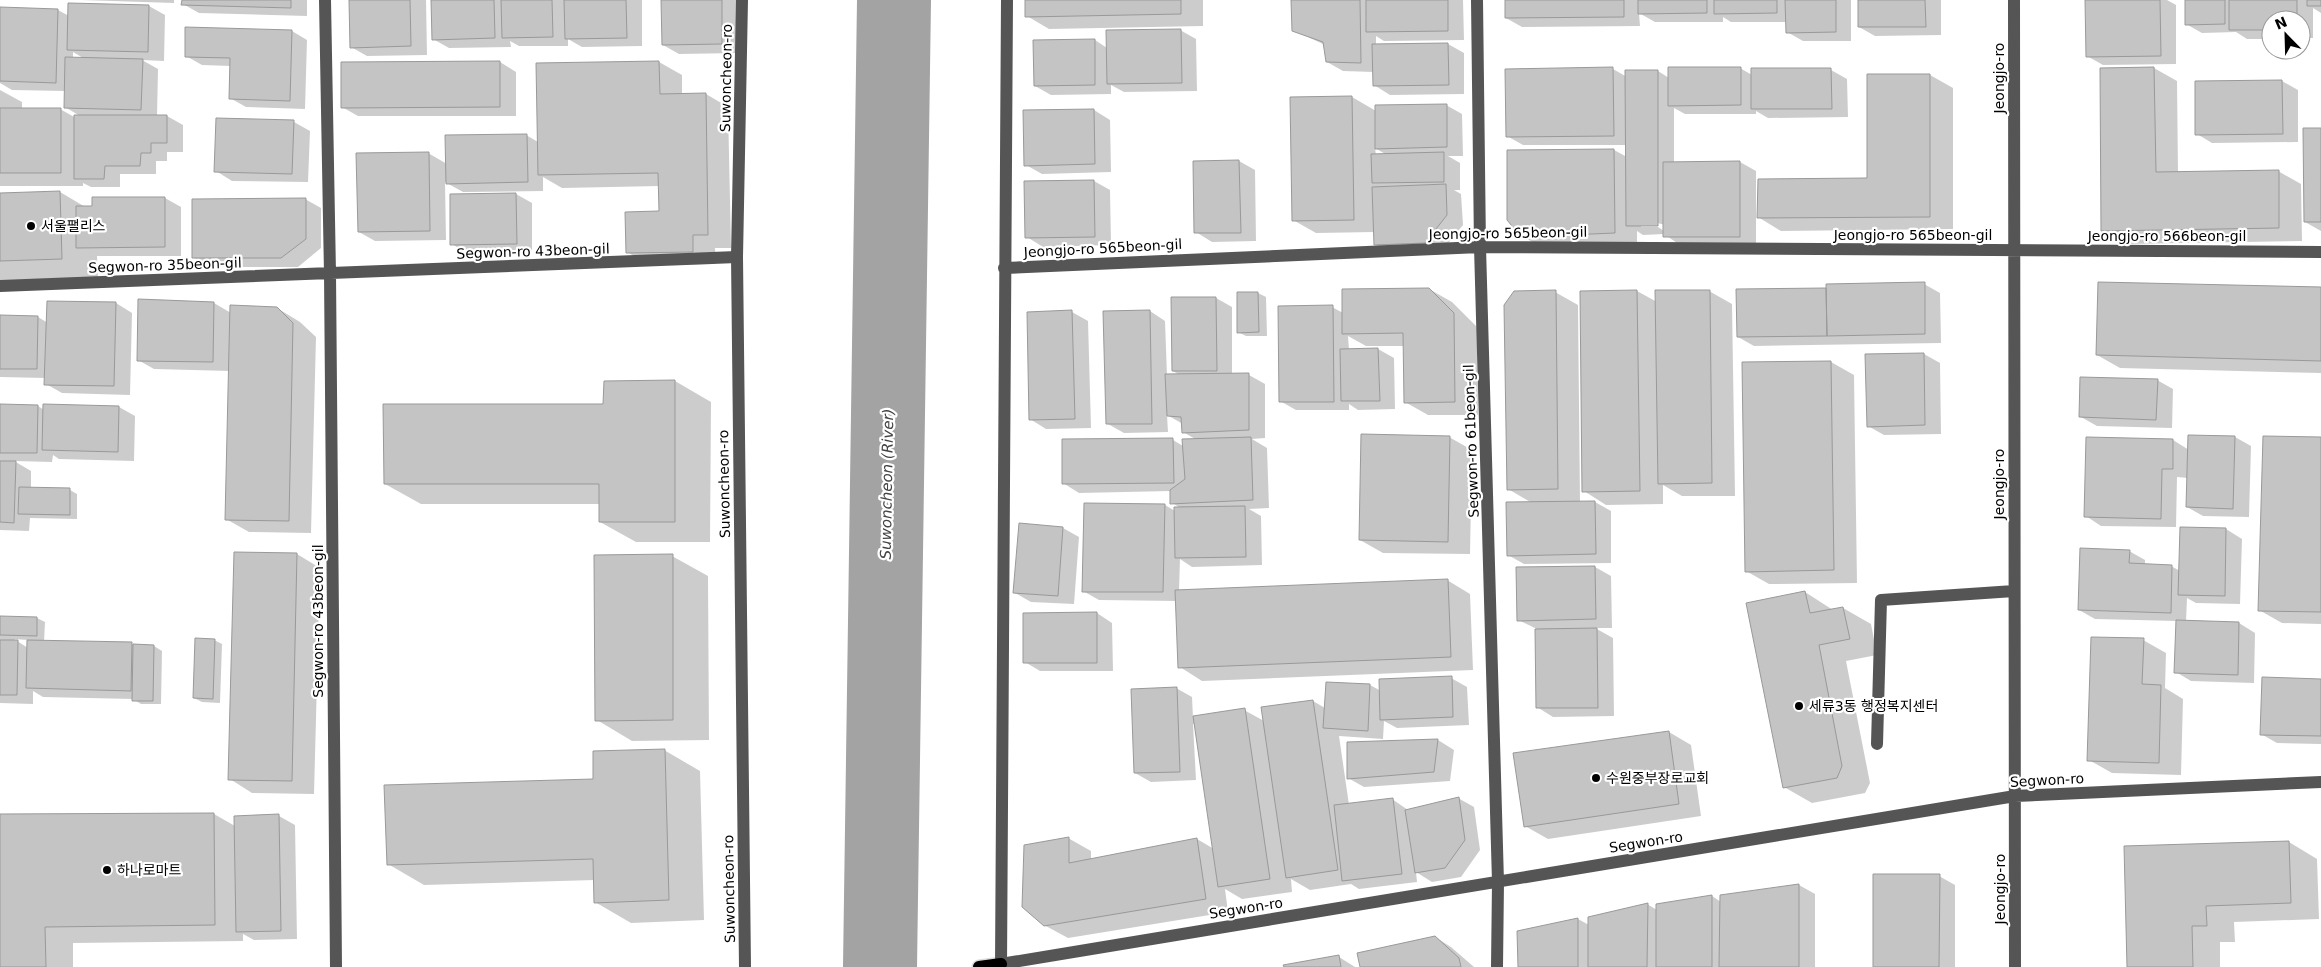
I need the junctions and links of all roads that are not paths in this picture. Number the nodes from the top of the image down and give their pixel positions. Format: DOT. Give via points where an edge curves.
graph roads {
  1 [pos="325,0"];
  2 [pos="742,0"];
  3 [pos="1007,0"];
  4 [pos="1477,0"];
  5 [pos="2014,0"];
  6 [pos="1480,247"];
  7 [pos="2012,251"];
  8 [pos="2321,252"];
  9 [pos="737,257"];
  10 [pos="1004,268"];
  11 [pos="330,274"];
  12 [pos="0,286"];
  13 [pos="2014,591"];
  14 [pos="1877,744"];
  15 [pos="2321,782"];
  16 [pos="2015,796"];
  17 [pos="1498,882"];
  18 [pos="1001,965"];
  19 [pos="336,967"];
  20 [pos="745,967"];
  21 [pos="978,967"];
  22 [pos="1497,967"];
  23 [pos="2015,967"];
  1 -- 11 [label="street, Segwon-ro 43beon-gil"];
  2 -- 9 [label="street, Suwoncheon-ro"];
  3 -- 10 [label="street"];
  4 -- 6 [label="street, Segwon-ro 61beon-gil"];
  5 -- 7 [label="street, Jeongjo-ro"];
  6 -- 7 [label="street, Jeongjo-ro 565beon-gil"];
  6 -- 10 [label="street, Jeongjo-ro 565beon-gil"];
  6 -- 17 [label="street, Segwon-ro 61beon-gil"];
  7 -- 8 [label="street, Jeongjo-ro 566beon-gil"];
  7 -- 13 [label="street, Jeongjo-ro"];
  9 -- 11 [label="street, Segwon-ro 43beon-gil"];
  9 -- 20 [label="street, Suwoncheon-ro"];
  10 -- 18 [label="street"];
  11 -- 12 [label="street, Segwon-ro 35beon-gil"];
  11 -- 19 [label="street, Segwon-ro 43beon-gil"];
  13 -- 14 [label="street" via="1881,600"];
  13 -- 16 [label="street, Jeongjo-ro"];
  15 -- 16 [label="street, Segwon-ro"];
  16 -- 17 [label="street, Segwon-ro"];
  16 -- 23 [label="street, Jeongjo-ro"];
  17 -- 18 [label="street, Segwon-ro"];
  17 -- 22 [label="street, Segwon-ro 61beon-gil"];
  18 -- 21 [label="main road, Segwon-ro"];
}
